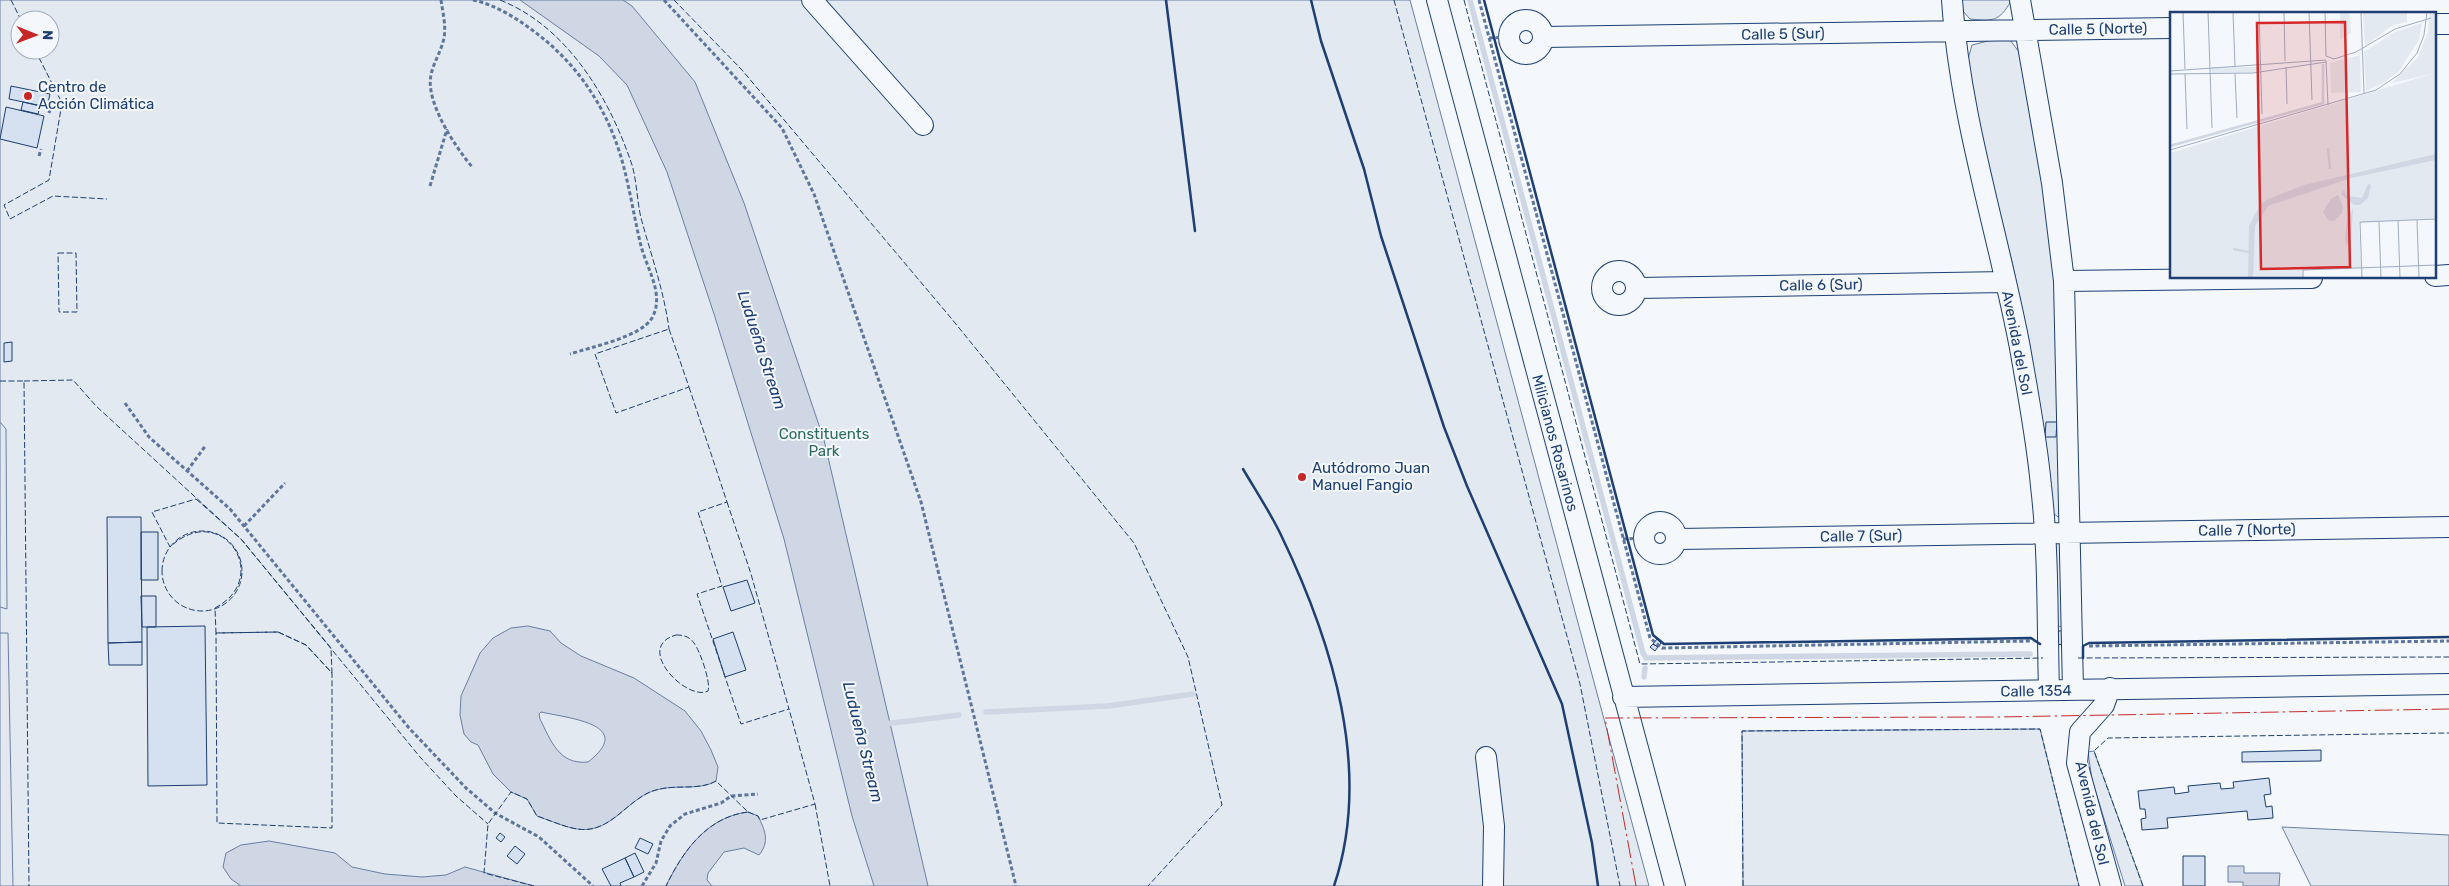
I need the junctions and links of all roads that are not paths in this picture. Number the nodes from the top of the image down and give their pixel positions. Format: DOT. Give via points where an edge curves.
graph roads {
  1 [pos="812,0"];
  2 [pos="1437,0"];
  3 [pos="1952,0"];
  4 [pos="2020,0"];
  5 [pos="2436,24"];
  6 [pos="2449,24"];
  7 [pos="2170,28"];
  8 [pos="2024,30"];
  9 [pos="1954,32"];
  10 [pos="1510,37"];
  11 [pos="923,125"];
  12 [pos="2449,275"];
  13 [pos="2436,276"];
  14 [pos="2229,279"];
  15 [pos="2064,281"];
  16 [pos="2005,282"];
  17 [pos="1637,288"];
  18 [pos="2449,527"];
  19 [pos="2045,533"];
  20 [pos="2070,533"];
  21 [pos="1644,538"];
  22 [pos="2449,684"];
  23 [pos="2110,688"];
  24 [pos="2049,690"];
  25 [pos="2073,690"];
  26 [pos="1623,697"];
  27 [pos="1486,757"];
  28 [pos="1493,886"];
  29 [pos="1675,886"];
  30 [pos="2111,886"];
  1 -- 11 [label="street"];
  2 -- 26 [label="street, Milicianos Rosarinos"];
  3 -- 9 [label="street, Avenida del Sol"];
  4 -- 8 [label="street"];
  5 -- 6 [label="street"];
  7 -- 8 [label="street, Calle 5 (Norte)"];
  8 -- 9 [label="street, Calle 5 (Sur)"];
  8 -- 15 [label="street" via="2052,183"];
  9 -- 10 [label="street, Calle 5 (Sur)" via="1543,37 1538,49 1527,54 1515,49"];
  9 -- 16 [label="street, Avenida del Sol" via="1966,107"];
  12 -- 13 [label="street"];
  14 -- 15 [label="street"];
  15 -- 20 [label="street"];
  16 -- 17 [label="street, Calle 6 (Sur)"];
  16 -- 19 [label="street, Avenida del Sol" via="2022,358"];
  18 -- 20 [label="street, Calle 7 (Norte)"];
  19 -- 20 [label="street, Calle 7 (Norte)"];
  19 -- 21 [label="street, Calle 7 (Sur)" via="1677,539 1672,550 1660,555 1648,550"];
  19 -- 24 [label="street, Avenida del Sol"];
  20 -- 25 [label="street"];
  22 -- 23 [label="street, Calle 1354"];
  23 -- 25 [label="street, Calle 1354"];
  23 -- 30 [label="street, Avenida del Sol" via="2104,705 2080,732 2077,764"];
  24 -- 25 [label="street, Calle 1354"];
  24 -- 26 [label="street, Calle 1354"];
  26 -- 29 [label="street, Milicianos Rosarinos"];
  27 -- 28 [label="street" via="1494,826"];
}
